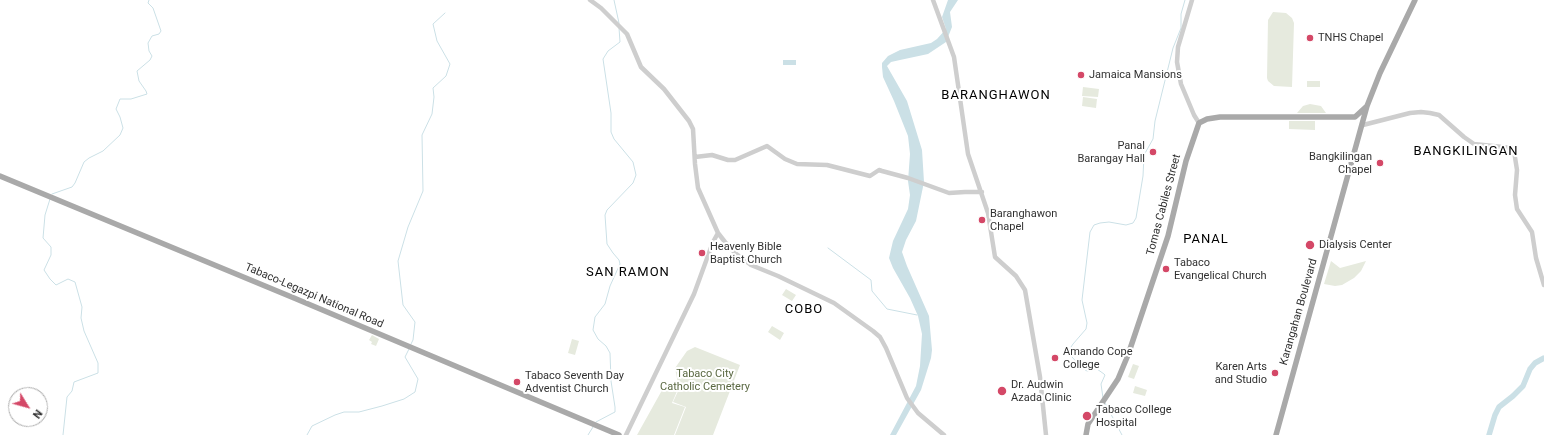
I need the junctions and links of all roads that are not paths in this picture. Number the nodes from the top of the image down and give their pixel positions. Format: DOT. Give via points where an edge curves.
graph roads {
  1 [pos="590,0"];
  2 [pos="933,0"];
  3 [pos="1192,0"];
  4 [pos="1414,0"];
  5 [pos="1367,106"];
  6 [pos="1355,117"];
  7 [pos="1199,123"];
  8 [pos="1363,125"];
  9 [pos="695,157"];
  10 [pos="0,176"];
  11 [pos="982,192"];
  12 [pos="718,233"];
  13 [pos="1544,284"];
  14 [pos="619,435"];
  15 [pos="626,435"];
  16 [pos="944,435"];
  17 [pos="1046,435"];
  18 [pos="1086,435"];
  19 [pos="1276,435"];
  1 -- 9 [label="street" via="622,29 630,39 641,67 664,89 689,121 693,129"];
  2 -- 11 [label="street" via="955,62 968,154"];
  3 -- 7 [label="street" via="1178,47 1177,62 1183,89"];
  4 -- 5 [label="main road"];
  5 -- 6 [label="main road"];
  5 -- 8 [label="main road, Karangahan Boulevard"];
  6 -- 7 [label="main road" via="1220,117"];
  6 -- 8 [label="main road"];
  7 -- 18 [label="main road, Tomas Cabiles Street" via="1186,162 1171,226 1127,359 1118,379 1088,424"];
  8 -- 13 [label="street" via="1410,113 1430,113 1439,115 1474,144 1512,148 1517,170 1516,202 1532,232"];
  8 -- 19 [label="main road, Karangahan Boulevard"];
  9 -- 11 [label="street" via="712,155 735,160 767,146 797,164 827,165 870,176 879,170 949,193"];
  9 -- 12 [label="street" via="698,188"];
  10 -- 14 [label="main road, Tabaco-Legazpi National Road"];
  11 -- 17 [label="street" via="995,257 1016,276 1025,290 1041,384"];
  12 -- 15 [label="street" via="694,294"];
  12 -- 16 [label="street" via="735,253 751,265 834,303 880,337 907,398 922,417"];
}
